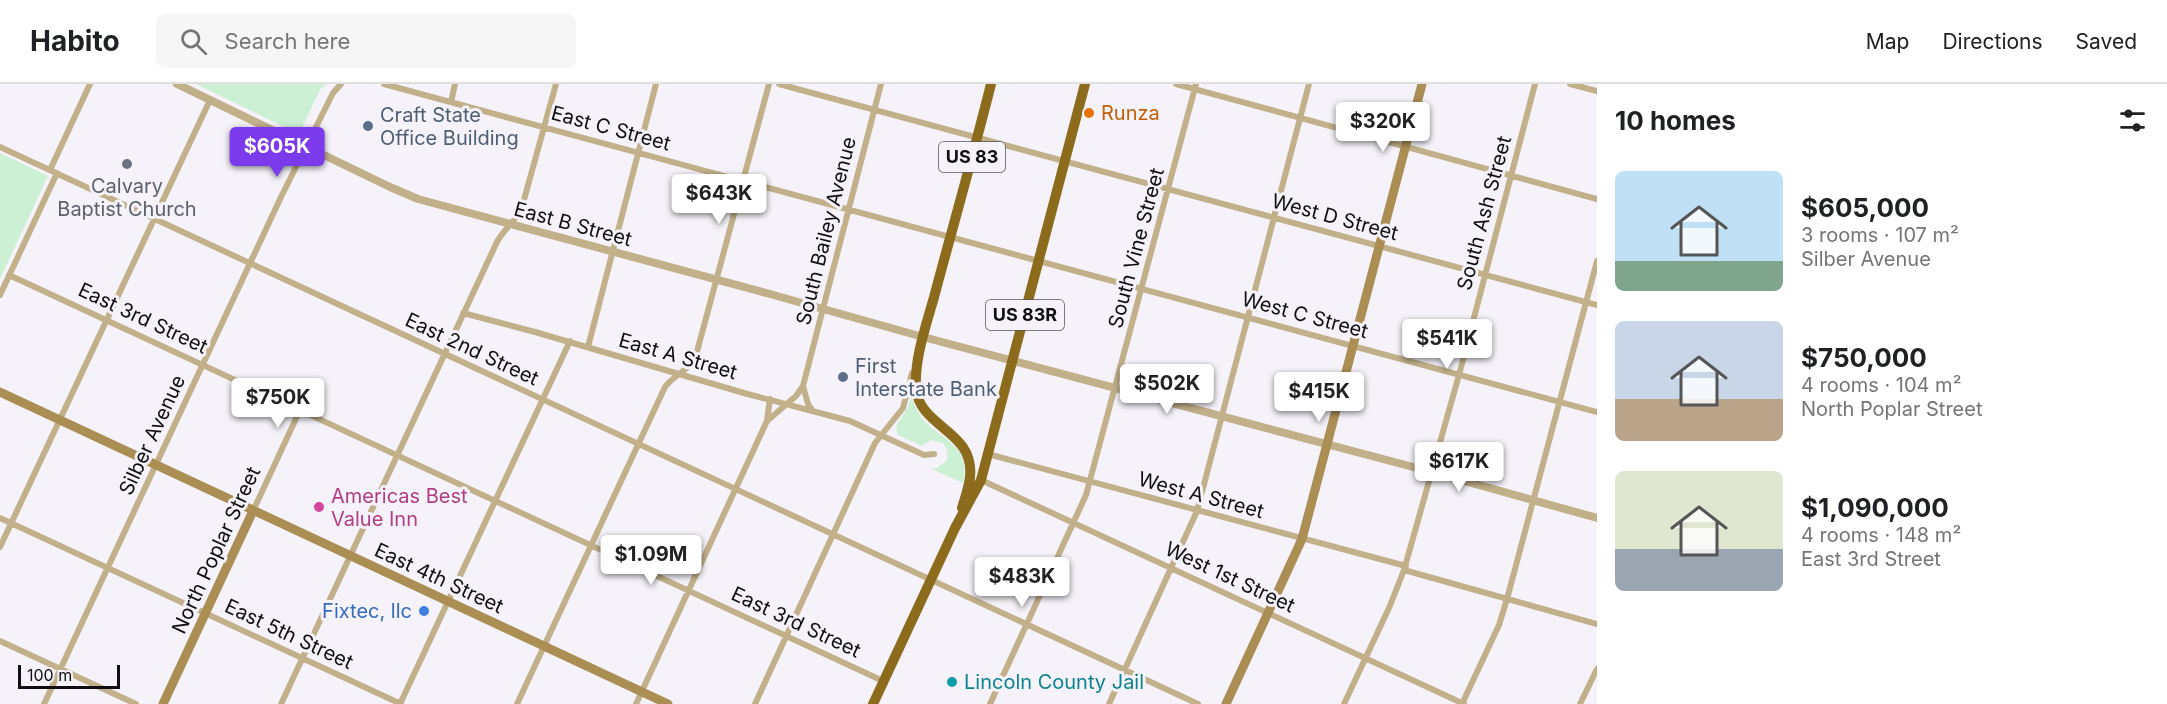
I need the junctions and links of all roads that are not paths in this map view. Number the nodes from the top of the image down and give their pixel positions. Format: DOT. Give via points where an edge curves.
graph roads {
  1 [pos="90,84"];
  2 [pos="177,84"];
  3 [pos="341,84"];
  4 [pos="384,84"];
  5 [pos="455,84"];
  6 [pos="556,84"];
  7 [pos="656,84"];
  8 [pos="769,84"];
  9 [pos="780,84"];
  10 [pos="881,84"];
  11 [pos="991,84"];
  12 [pos="1085,84"];
  13 [pos="1176,84"];
  14 [pos="1309,84"];
  15 [pos="1422,84"];
  16 [pos="1535,84"];
  17 [pos="1570,84"];
  18 [pos="1196,87"];
  19 [pos="1597,92"];
  20 [pos="210,100"];
  21 [pos="451,102"];
  22 [pos="874,109"];
  23 [pos="1300,118"];
  24 [pos="544,127"];
  25 [pos="978,137"];
  26 [pos="305,146"];
  27 [pos="1405,146"];
  28 [pos="0,147"];
  29 [pos="638,152"];
  30 [pos="1065,161"];
  31 [pos="50,170"];
  32 [pos="57,173"];
  33 [pos="1511,175"];
  34 [pos="743,181"];
  35 [pos="1169,189"];
  36 [pos="1597,199"];
  37 [pos="849,209"];
  38 [pos="154,217"];
  39 [pos="1274,218"];
  40 [pos="510,224"];
  41 [pos="951,236"];
  42 [pos="1378,246"];
  43 [pos="612,251"];
  44 [pos="1039,260"];
  45 [pos="1597,261"];
  46 [pos="250,263"];
  47 [pos="9,275"];
  48 [pos="1485,275"];
  49 [pos="716,279"];
  50 [pos="1143,288"];
  51 [pos="0,295"];
  52 [pos="1586,302"];
  53 [pos="1597,305"];
  54 [pos="824,309"];
  55 [pos="464,313"];
  56 [pos="1248,317"];
  57 [pos="106,319"];
  58 [pos="924,338"];
  59 [pos="570,341"];
  60 [pos="1353,345"];
  61 [pos="588,346"];
  62 [pos="445,354"];
  63 [pos="920,355"];
  64 [pos="1013,361"];
  65 [pos="203,364"];
  66 [pos="679,374"];
  67 [pos="1459,375"];
  68 [pos="803,386"];
  69 [pos="1116,388"];
  70 [pos="0,392"];
  71 [pos="542,399"];
  72 [pos="770,399"];
  73 [pos="1560,402"];
  74 [pos="788,403"];
  75 [pos="300,410"];
  76 [pos="812,410"];
  77 [pos="1597,412"];
  78 [pos="1221,417"];
  79 [pos="59,420"];
  80 [pos="767,421"];
  81 [pos="882,435"];
  82 [pos="638,444"];
  83 [pos="1327,445"];
  84 [pos="934,454"];
  85 [pos="988,454"];
  86 [pos="398,455"];
  87 [pos="156,465"];
  88 [pos="1432,472"];
  89 [pos="981,480"];
  90 [pos="1091,482"];
  91 [pos="736,488"];
  92 [pos="495,500"];
  93 [pos="1534,500"];
  94 [pos="253,511"];
  95 [pos="1197,511"];
  96 [pos="0,518"];
  97 [pos="1597,518"];
  98 [pos="11,523"];
  99 [pos="1075,523"];
  100 [pos="955,528"];
  101 [pos="832,534"];
  102 [pos="1302,539"];
  103 [pos="591,546"];
  104 [pos="0,547"];
  105 [pos="350,557"];
  106 [pos="1171,567"];
  107 [pos="108,568"];
  108 [pos="1405,568"];
  109 [pos="931,579"];
  110 [pos="689,590"];
  111 [pos="1507,599"];
  112 [pos="447,602"];
  113 [pos="206,613"];
  114 [pos="1269,613"];
  115 [pos="1028,624"];
  116 [pos="1597,624"];
  117 [pos="786,636"];
  118 [pos="0,641"];
  119 [pos="544,646"];
  120 [pos="303,658"];
  121 [pos="1365,658"];
  122 [pos="61,669"];
  123 [pos="1125,669"];
  124 [pos="1597,669"];
  125 [pos="883,681"];
  126 [pos="642,692"];
  127 [pos="44,704"];
  128 [pos="136,704"];
  129 [pos="163,704"];
  130 [pos="281,704"];
  131 [pos="400,704"];
  132 [pos="517,704"];
  133 [pos="636,704"];
  134 [pos="668,704"];
  135 [pos="755,704"];
  136 [pos="873,704"];
  137 [pos="990,704"];
  138 [pos="1108,704"];
  139 [pos="1198,704"];
  140 [pos="1226,704"];
  141 [pos="1344,704"];
  142 [pos="1463,704"];
  143 [pos="1580,704"];
  1 -- 31 [label="street"];
  2 -- 20 [label="street, East B Street"];
  3 -- 26 [label="street, Silber Avenue"];
  4 -- 21 [label="street, East C Street"];
  5 -- 21 [label="street"];
  6 -- 24 [label="street"];
  7 -- 29 [label="street"];
  8 -- 34 [label="street"];
  9 -- 22 [label="street, West D Street"];
  10 -- 22 [label="street, South Bailey Avenue"];
  11 -- 25 [label="highway, US 83"];
  12 -- 30 [label="highway, US 83R"];
  13 -- 18 [label="street"];
  14 -- 23 [label="street"];
  15 -- 27 [label="main road"];
  16 -- 33 [label="street, South Ash Street"];
  17 -- 19 [label="street"];
  18 -- 23 [label="street"];
  18 -- 35 [label="street, South Vine Street"];
  20 -- 26 [label="street, East B Street"];
  20 -- 38 [label="street"];
  21 -- 24 [label="street, East C Street"];
  22 -- 25 [label="street, West D Street"];
  22 -- 37 [label="street, South Bailey Avenue"];
  23 -- 27 [label="street"];
  23 -- 39 [label="street"];
  24 -- 29 [label="street, East C Street"];
  24 -- 40 [label="street" via="522,207 518,218"];
  25 -- 30 [label="street, West D Street"];
  25 -- 41 [label="highway, US 83"];
  26 -- 40 [label="street, East B Street" via="418,199"];
  26 -- 46 [label="street, Silber Avenue"];
  27 -- 33 [label="street"];
  27 -- 42 [label="main road"];
  28 -- 31 [label="street, East 2nd Street"];
  29 -- 34 [label="street, East C Street"];
  29 -- 43 [label="street"];
  30 -- 35 [label="street, West D Street"];
  30 -- 44 [label="highway, US 83R"];
  31 -- 32 [label="street, East 2nd Street"];
  32 -- 38 [label="street, East 2nd Street"];
  32 -- 47 [label="street"];
  33 -- 36 [label="street"];
  33 -- 48 [label="street, South Ash Street"];
  34 -- 37 [label="street, East C Street"];
  34 -- 49 [label="street"];
  35 -- 39 [label="street, West D Street"];
  35 -- 50 [label="street, South Vine Street"];
  37 -- 41 [label="street, East C Street"];
  37 -- 54 [label="street, South Bailey Avenue"];
  38 -- 46 [label="street, East 2nd Street"];
  38 -- 57 [label="street"];
  39 -- 42 [label="street, West D Street"];
  39 -- 56 [label="street"];
  40 -- 43 [label="street, East B Street"];
  40 -- 55 [label="street" via="500,235"];
  41 -- 44 [label="street, East C Street"];
  41 -- 58 [label="highway, US 83"];
  42 -- 48 [label="street, West D Street"];
  42 -- 60 [label="main road"];
  43 -- 49 [label="street, East B Street"];
  43 -- 61 [label="street"];
  44 -- 50 [label="street, West C Street"];
  44 -- 64 [label="highway, US 83R"];
  45 -- 52 [label="street"];
  46 -- 62 [label="street, East 2nd Street"];
  46 -- 65 [label="street, Silber Avenue"];
  47 -- 51 [label="street"];
  47 -- 57 [label="street, East 3rd Street"];
  48 -- 52 [label="street, West D Street"];
  48 -- 67 [label="street, South Ash Street"];
  49 -- 54 [label="street, East B Street"];
  49 -- 66 [label="street" via="694,359"];
  50 -- 56 [label="street, West C Street"];
  50 -- 69 [label="street, South Vine Street"];
  52 -- 53 [label="street, West D Street"];
  52 -- 73 [label="street"];
  54 -- 58 [label="street, East B Street"];
  54 -- 68 [label="street, South Bailey Avenue"];
  55 -- 59 [label="street, East A Street"];
  55 -- 62 [label="street"];
  56 -- 60 [label="street, West C Street"];
  56 -- 78 [label="street"];
  57 -- 65 [label="street, East 3rd Street"];
  57 -- 79 [label="street"];
  58 -- 63 [label="highway, US 83"];
  58 -- 64 [label="street, East B Street"];
  59 -- 61 [label="street, East A Street"];
  59 -- 71 [label="street"];
  60 -- 67 [label="street, West C Street"];
  60 -- 83 [label="main road"];
  61 -- 66 [label="street, East A Street"];
  62 -- 71 [label="street, East 2nd Street"];
  62 -- 86 [label="street"];
  63 -- 81 [label="street" via="903,408"];
  63 -- 100 [label="highway, US 83" via="916,385 919,399 968,454 970,479"];
  64 -- 69 [label="street, East B Street"];
  64 -- 85 [label="highway, US 83R"];
  65 -- 75 [label="street, East 3rd Street"];
  65 -- 87 [label="street, Silber Avenue"];
  66 -- 72 [label="street, East A Street"];
  66 -- 82 [label="street" via="665,387"];
  67 -- 73 [label="street, West C Street"];
  67 -- 88 [label="street, South Ash Street"];
  68 -- 74 [label="street, South Bailey Avenue"];
  68 -- 76 [label="street"];
  69 -- 78 [label="street, East B Street"];
  69 -- 90 [label="street, South Vine Street"];
  70 -- 79 [label="main road, East 4th Street"];
  71 -- 82 [label="street, East 2nd Street"];
  71 -- 92 [label="street"];
  72 -- 74 [label="street, East A Street"];
  72 -- 80 [label="street"];
  73 -- 77 [label="street, West C Street"];
  73 -- 93 [label="street"];
  74 -- 76 [label="street, East A Street"];
  74 -- 80 [label="street, South Bailey Avenue"];
  75 -- 86 [label="street, East 3rd Street"];
  75 -- 94 [label="street, North Poplar Street"];
  76 -- 81 [label="street, East A Street"];
  78 -- 83 [label="street, East B Street"];
  78 -- 95 [label="street"];
  79 -- 87 [label="main road, East 4th Street"];
  79 -- 98 [label="street"];
  80 -- 91 [label="street"];
  81 -- 84 [label="street, East A Street" via="924,454"];
  81 -- 101 [label="street"];
  82 -- 91 [label="street, East 2nd Street"];
  82 -- 103 [label="street"];
  83 -- 88 [label="street, East B Street"];
  83 -- 102 [label="main road"];
  85 -- 89 [label="highway, US 83R"];
  85 -- 90 [label="street, West A Street"];
  86 -- 92 [label="street, East 3rd Street"];
  86 -- 105 [label="street"];
  87 -- 94 [label="main road, East 4th Street"];
  87 -- 107 [label="street, Silber Avenue"];
  88 -- 93 [label="street, East B Street"];
  88 -- 108 [label="street, South Ash Street"];
  89 -- 99 [label="street, West 1st Street"];
  89 -- 100 [label="highway, US 83R"];
  90 -- 95 [label="street, West A Street"];
  90 -- 99 [label="street, South Vine Street"];
  91 -- 101 [label="street, East 2nd Street"];
  91 -- 110 [label="street"];
  92 -- 103 [label="street, East 3rd Street"];
  92 -- 112 [label="street"];
  93 -- 97 [label="street, East B Street"];
  93 -- 111 [label="street"];
  94 -- 105 [label="main road, East 4th Street"];
  94 -- 113 [label="main road, North Poplar Street"];
  95 -- 102 [label="street, West A Street"];
  95 -- 106 [label="street"];
  96 -- 98 [label="street, East 5th Street"];
  98 -- 104 [label="street"];
  98 -- 107 [label="street, East 5th Street"];
  99 -- 106 [label="street, West 1st Street"];
  99 -- 115 [label="street, South Vine Street"];
  100 -- 109 [label="highway, US 83"];
  101 -- 109 [label="street, East 2nd Street"];
  101 -- 117 [label="street"];
  102 -- 108 [label="street, West A Street"];
  102 -- 114 [label="main road"];
  103 -- 110 [label="street, East 3rd Street"];
  103 -- 119 [label="street"];
  105 -- 112 [label="main road, East 4th Street"];
  105 -- 120 [label="street"];
  106 -- 114 [label="street, West 1st Street"];
  106 -- 123 [label="street"];
  107 -- 113 [label="street, East 5th Street"];
  107 -- 122 [label="street, Silber Avenue"];
  108 -- 111 [label="street, West A Street"];
  108 -- 121 [label="street, South Ash Street"];
  109 -- 115 [label="street, East 2nd Street"];
  109 -- 125 [label="highway, US 83"];
  110 -- 117 [label="street, East 3rd Street"];
  110 -- 126 [label="street"];
  111 -- 116 [label="street, West A Street"];
  111 -- 142 [label="street" via="1499,626"];
  112 -- 119 [label="main road, East 4th Street"];
  112 -- 131 [label="street"];
  113 -- 120 [label="street, East 5th Street"];
  113 -- 129 [label="main road, North Poplar Street"];
  114 -- 121 [label="street, West 1st Street"];
  114 -- 140 [label="main road"];
  115 -- 123 [label="street, East 2nd Street"];
  115 -- 137 [label="street, South Vine Street"];
  117 -- 125 [label="street, East 3rd Street"];
  117 -- 135 [label="street"];
  118 -- 122 [label="street"];
  119 -- 126 [label="main road, East 4th Street"];
  119 -- 132 [label="street"];
  120 -- 130 [label="street"];
  120 -- 131 [label="street, East 5th Street"];
  121 -- 141 [label="street, South Ash Street"];
  121 -- 142 [label="street, West 1st Street"];
  122 -- 127 [label="street, Silber Avenue"];
  122 -- 128 [label="street"];
  123 -- 138 [label="street"];
  123 -- 139 [label="street, East 2nd Street"];
  124 -- 143 [label="street"];
  125 -- 136 [label="highway, US 83"];
  126 -- 133 [label="street"];
  126 -- 134 [label="main road, East 4th Street"];
}
